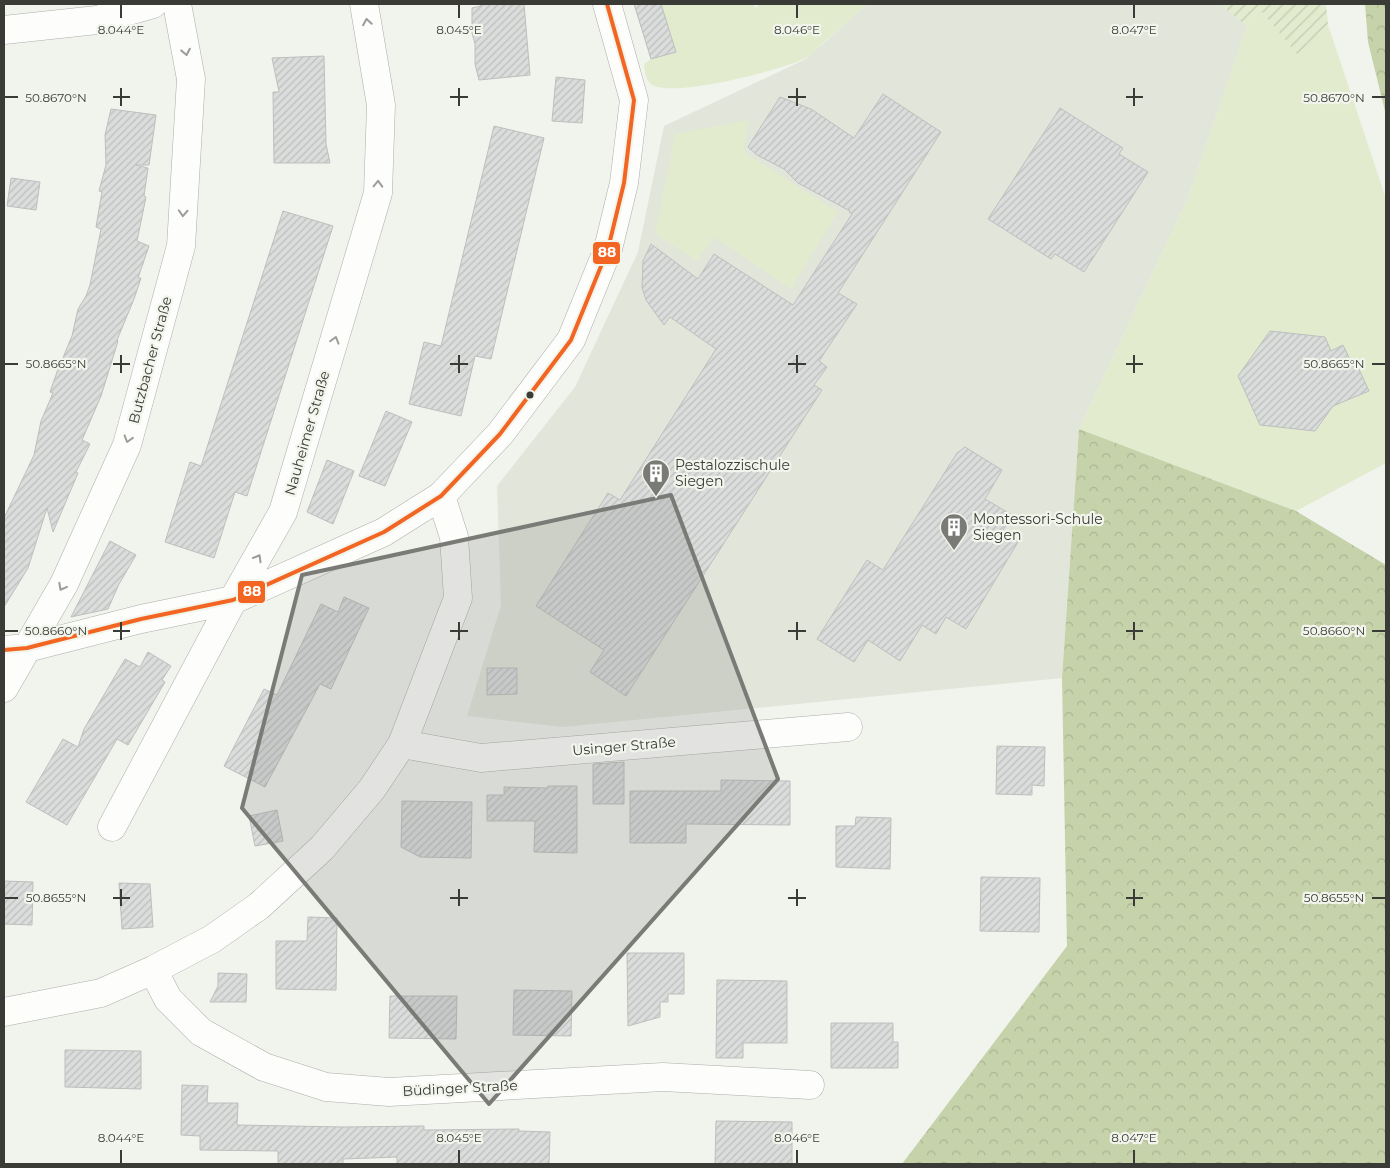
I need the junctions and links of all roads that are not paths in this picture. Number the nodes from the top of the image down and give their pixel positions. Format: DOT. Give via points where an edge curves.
graph roads {
  1 [pos="152,4"];
  2 [pos="177,4"];
  3 [pos="364,4"];
  4 [pos="607,4"];
  5 [pos="4,30"];
  6 [pos="441,496"];
  7 [pos="234,600"];
  8 [pos="15,649"];
  9 [pos="4,688"];
  10 [pos="848,728"];
  11 [pos="402,744"];
  12 [pos="112,827"];
  13 [pos="153,970"];
  14 [pos="4,1012"];
  15 [pos="810,1085"];
  1 -- 5 [label="street" via="97,20"];
  2 -- 8 [label="street, Butzbacher Straße, one-way" via="191,79 181,246 127,445 64,584"];
  7 -- 3 [label="street, Nauheimer Straße, one-way" via="284,512 378,193 381,105"];
  4 -- 6 [label="street" via="634,100 624,183 608,249 571,340 500,434"];
  6 -- 7 [label="street" via="384,532"];
  6 -- 11 [label="street" via="454,538 458,598"];
  7 -- 8 [label="street"];
  7 -- 12 [label="street, Nauheimer Straße"];
  8 -- 9 [label="street, Butzbacher Straße"];
  10 -- 11 [label="street, Usinger Straße" via="481,758"];
  11 -- 13 [label="street" via="372,789 322,848 260,906 212,939"];
  13 -- 14 [label="street" via="101,993"];
  13 -- 15 [label="street, Büdinger Straße" via="168,999 201,1032 264,1067 326,1087 389,1092 663,1077"];
}
